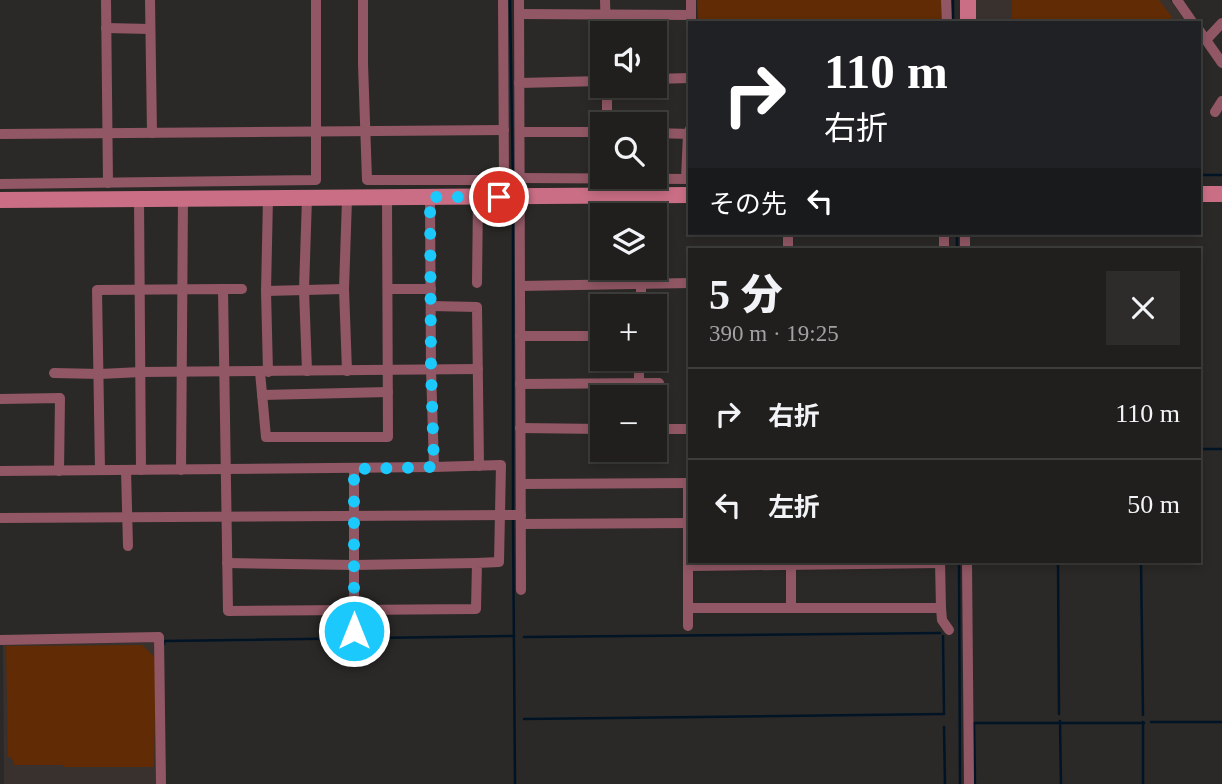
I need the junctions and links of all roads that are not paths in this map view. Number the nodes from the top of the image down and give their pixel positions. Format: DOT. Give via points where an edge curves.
graph roads {
  1 [pos="106,0"];
  2 [pos="150,0"];
  3 [pos="316,0"];
  4 [pos="363,0"];
  5 [pos="503,0"];
  6 [pos="519,0"];
  7 [pos="606,0"];
  8 [pos="691,0"];
  9 [pos="946,0"];
  10 [pos="968,0"];
  11 [pos="1178,0"];
  12 [pos="519,14"];
  13 [pos="606,15"];
  14 [pos="691,19"];
  15 [pos="606,21"];
  16 [pos="947,21"];
  17 [pos="968,21"];
  18 [pos="1192,21"];
  19 [pos="1222,23"];
  20 [pos="106,28"];
  21 [pos="150,29"];
  22 [pos="1202,35"];
  23 [pos="1222,63"];
  24 [pos="688,78"];
  25 [pos="667,79"];
  26 [pos="590,80"];
  27 [pos="519,83"];
  28 [pos="1222,101"];
  29 [pos="1215,112"];
  30 [pos="503,130"];
  31 [pos="365,131"];
  32 [pos="316,132"];
  33 [pos="520,132"];
  34 [pos="590,132"];
  35 [pos="108,133"];
  36 [pos="152,133"];
  37 [pos="667,133"];
  38 [pos="688,133"];
  39 [pos="0,134"];
  40 [pos="590,177"];
  41 [pos="520,178"];
  42 [pos="667,182"];
  43 [pos="108,183"];
  44 [pos="0,184"];
  45 [pos="688,184"];
  46 [pos="607,189"];
  47 [pos="1201,194"];
  48 [pos="1222,194"];
  49 [pos="607,196"];
  50 [pos="625,196"];
  51 [pos="430,197"];
  52 [pos="478,197"];
  53 [pos="520,197"];
  54 [pos="183,198"];
  55 [pos="268,198"];
  56 [pos="307,198"];
  57 [pos="387,198"];
  58 [pos="139,199"];
  59 [pos="347,199"];
  60 [pos="0,200"];
  61 [pos="625,203"];
  62 [pos="625,280"];
  63 [pos="477,283"];
  64 [pos="688,283"];
  65 [pos="625,284"];
  66 [pos="641,284"];
  67 [pos="520,286"];
  68 [pos="183,289"];
  69 [pos="223,289"];
  70 [pos="242,289"];
  71 [pos="344,289"];
  72 [pos="388,289"];
  73 [pos="431,289"];
  74 [pos="140,290"];
  75 [pos="304,290"];
  76 [pos="266,291"];
  77 [pos="641,294"];
  78 [pos="430,306"];
  79 [pos="520,336"];
  80 [pos="590,336"];
  81 [pos="431,369"];
  82 [pos="478,369"];
  83 [pos="347,370"];
  84 [pos="388,370"];
  85 [pos="307,371"];
  86 [pos="639,371"];
  87 [pos="141,372"];
  88 [pos="182,372"];
  89 [pos="223,372"];
  90 [pos="264,372"];
  91 [pos="54,373"];
  92 [pos="100,374"];
  93 [pos="639,383"];
  94 [pos="520,384"];
  95 [pos="659,385"];
  96 [pos="388,392"];
  97 [pos="262,395"];
  98 [pos="0,399"];
  99 [pos="520,428"];
  100 [pos="590,429"];
  101 [pos="667,429"];
  102 [pos="688,429"];
  103 [pos="479,466"];
  104 [pos="434,467"];
  105 [pos="226,469"];
  106 [pos="354,469"];
  107 [pos="100,470"];
  108 [pos="126,470"];
  109 [pos="141,470"];
  110 [pos="181,470"];
  111 [pos="0,471"];
  112 [pos="59,471"];
  113 [pos="688,483"];
  114 [pos="521,484"];
  115 [pos="354,515"];
  116 [pos="500,515"];
  117 [pos="227,516"];
  118 [pos="127,517"];
  119 [pos="0,518"];
  120 [pos="521,520"];
  121 [pos="688,523"];
  122 [pos="128,546"];
  123 [pos="227,563"];
  124 [pos="477,563"];
  125 [pos="791,563"];
  126 [pos="940,563"];
  127 [pos="967,563"];
  128 [pos="354,565"];
  129 [pos="689,566"];
  130 [pos="521,590"];
  131 [pos="689,608"];
  132 [pos="791,608"];
  133 [pos="941,608"];
  134 [pos="354,610"];
  135 [pos="688,626"];
  136 [pos="949,630"];
  137 [pos="354,631"];
  138 [pos="0,640"];
  139 [pos="161,784"];
  140 [pos="969,784"];
  1 -- 20 [label="street"];
  2 -- 21 [label="street"];
  3 -- 32 [label="street"];
  4 -- 31 [label="street"];
  5 -- 30 [label="street"];
  6 -- 12 [label="street"];
  7 -- 13 [label="street"];
  8 -- 14 [label="street"];
  9 -- 16 [label="street"];
  10 -- 17 [label="street"];
  11 -- 18 [label="street"];
  12 -- 13 [label="street"];
  12 -- 27 [label="street"];
  13 -- 14 [label="street"];
  13 -- 15 [label="street"];
  19 -- 22 [label="street"];
  20 -- 21 [label="street"];
  20 -- 35 [label="street"];
  21 -- 36 [label="street"];
  22 -- 23 [label="street"];
  24 -- 25 [label="street"];
  26 -- 27 [label="street"];
  27 -- 33 [label="street"];
  28 -- 29 [label="street"];
  30 -- 31 [label="street"];
  30 -- 31 [label="street" via="504,180 368,180"];
  31 -- 32 [label="street"];
  32 -- 36 [label="street"];
  32 -- 43 [label="street" via="316,180"];
  33 -- 34 [label="street"];
  33 -- 41 [label="street"];
  35 -- 36 [label="street"];
  35 -- 39 [label="street"];
  35 -- 43 [label="street"];
  37 -- 38 [label="street"];
  40 -- 41 [label="street"];
  41 -- 53 [label="street"];
  42 -- 45 [label="street"];
  43 -- 44 [label="street"];
  45 -- 50 [label="street"];
  46 -- 49 [label="street"];
  47 -- 48 [label="street"];
  49 -- 50 [label="street"];
  49 -- 53 [label="street"];
  50 -- 61 [label="street"];
  51 -- 52 [label="street"];
  51 -- 57 [label="street"];
  51 -- 73 [label="street"];
  52 -- 53 [label="street"];
  52 -- 63 [label="street"];
  53 -- 67 [label="street"];
  54 -- 55 [label="street"];
  54 -- 58 [label="street"];
  54 -- 68 [label="street"];
  55 -- 56 [label="street"];
  55 -- 76 [label="street"];
  56 -- 59 [label="street"];
  56 -- 75 [label="street"];
  57 -- 59 [label="street"];
  57 -- 72 [label="street"];
  58 -- 60 [label="street"];
  58 -- 74 [label="street"];
  59 -- 71 [label="street"];
  62 -- 65 [label="street"];
  64 -- 66 [label="street"];
  65 -- 66 [label="street"];
  65 -- 67 [label="street"];
  66 -- 77 [label="street"];
  67 -- 79 [label="street"];
  68 -- 69 [label="street"];
  68 -- 74 [label="street"];
  68 -- 88 [label="street"];
  69 -- 70 [label="street"];
  69 -- 89 [label="street"];
  71 -- 75 [label="street"];
  71 -- 83 [label="street"];
  72 -- 73 [label="street"];
  72 -- 84 [label="street"];
  73 -- 78 [label="street"];
  74 -- 87 [label="street"];
  74 -- 92 [label="street" via="97,290"];
  75 -- 76 [label="street"];
  75 -- 85 [label="street"];
  76 -- 90 [label="street"];
  78 -- 81 [label="street"];
  78 -- 82 [label="street" via="477,307"];
  79 -- 80 [label="street"];
  79 -- 94 [label="street"];
  81 -- 82 [label="street"];
  81 -- 84 [label="street"];
  81 -- 104 [label="street"];
  82 -- 103 [label="street"];
  83 -- 84 [label="street"];
  83 -- 85 [label="street"];
  84 -- 96 [label="street"];
  85 -- 90 [label="street"];
  86 -- 93 [label="street"];
  87 -- 88 [label="street"];
  87 -- 92 [label="street"];
  87 -- 109 [label="street"];
  88 -- 89 [label="street"];
  88 -- 110 [label="street"];
  89 -- 90 [label="street"];
  89 -- 105 [label="street"];
  90 -- 97 [label="street"];
  91 -- 92 [label="street"];
  92 -- 107 [label="street"];
  93 -- 94 [label="street"];
  93 -- 95 [label="street"];
  94 -- 99 [label="street"];
  96 -- 97 [label="street"];
  96 -- 97 [label="street" via="388,437 266,437"];
  98 -- 112 [label="street" via="60,398"];
  99 -- 100 [label="street"];
  99 -- 114 [label="street"];
  101 -- 102 [label="street"];
  103 -- 104 [label="street"];
  103 -- 116 [label="street" via="501,465"];
  104 -- 106 [label="street"];
  105 -- 106 [label="street"];
  105 -- 110 [label="street"];
  105 -- 117 [label="street"];
  106 -- 115 [label="street"];
  107 -- 108 [label="street"];
  107 -- 112 [label="street"];
  108 -- 109 [label="street"];
  108 -- 118 [label="street"];
  109 -- 110 [label="street"];
  111 -- 112 [label="street"];
  113 -- 114 [label="street"];
  114 -- 120 [label="street"];
  115 -- 116 [label="street"];
  115 -- 117 [label="street"];
  115 -- 128 [label="street"];
  116 -- 120 [label="street"];
  116 -- 124 [label="street" via="499,562"];
  117 -- 118 [label="street"];
  117 -- 123 [label="street"];
  118 -- 119 [label="street"];
  118 -- 122 [label="street"];
  120 -- 121 [label="street"];
  120 -- 130 [label="street"];
  123 -- 128 [label="street"];
  123 -- 134 [label="street" via="228,611"];
  124 -- 128 [label="street"];
  124 -- 134 [label="street" via="476,609"];
  125 -- 126 [label="street"];
  125 -- 129 [label="street"];
  125 -- 132 [label="street"];
  126 -- 133 [label="street"];
  127 -- 140 [label="street"];
  128 -- 134 [label="street"];
  129 -- 131 [label="street"];
  131 -- 132 [label="street"];
  131 -- 135 [label="street"];
  132 -- 133 [label="street"];
  133 -- 136 [label="street"];
  134 -- 137 [label="street"];
  138 -- 139 [label="street" via="159,637"];
}
